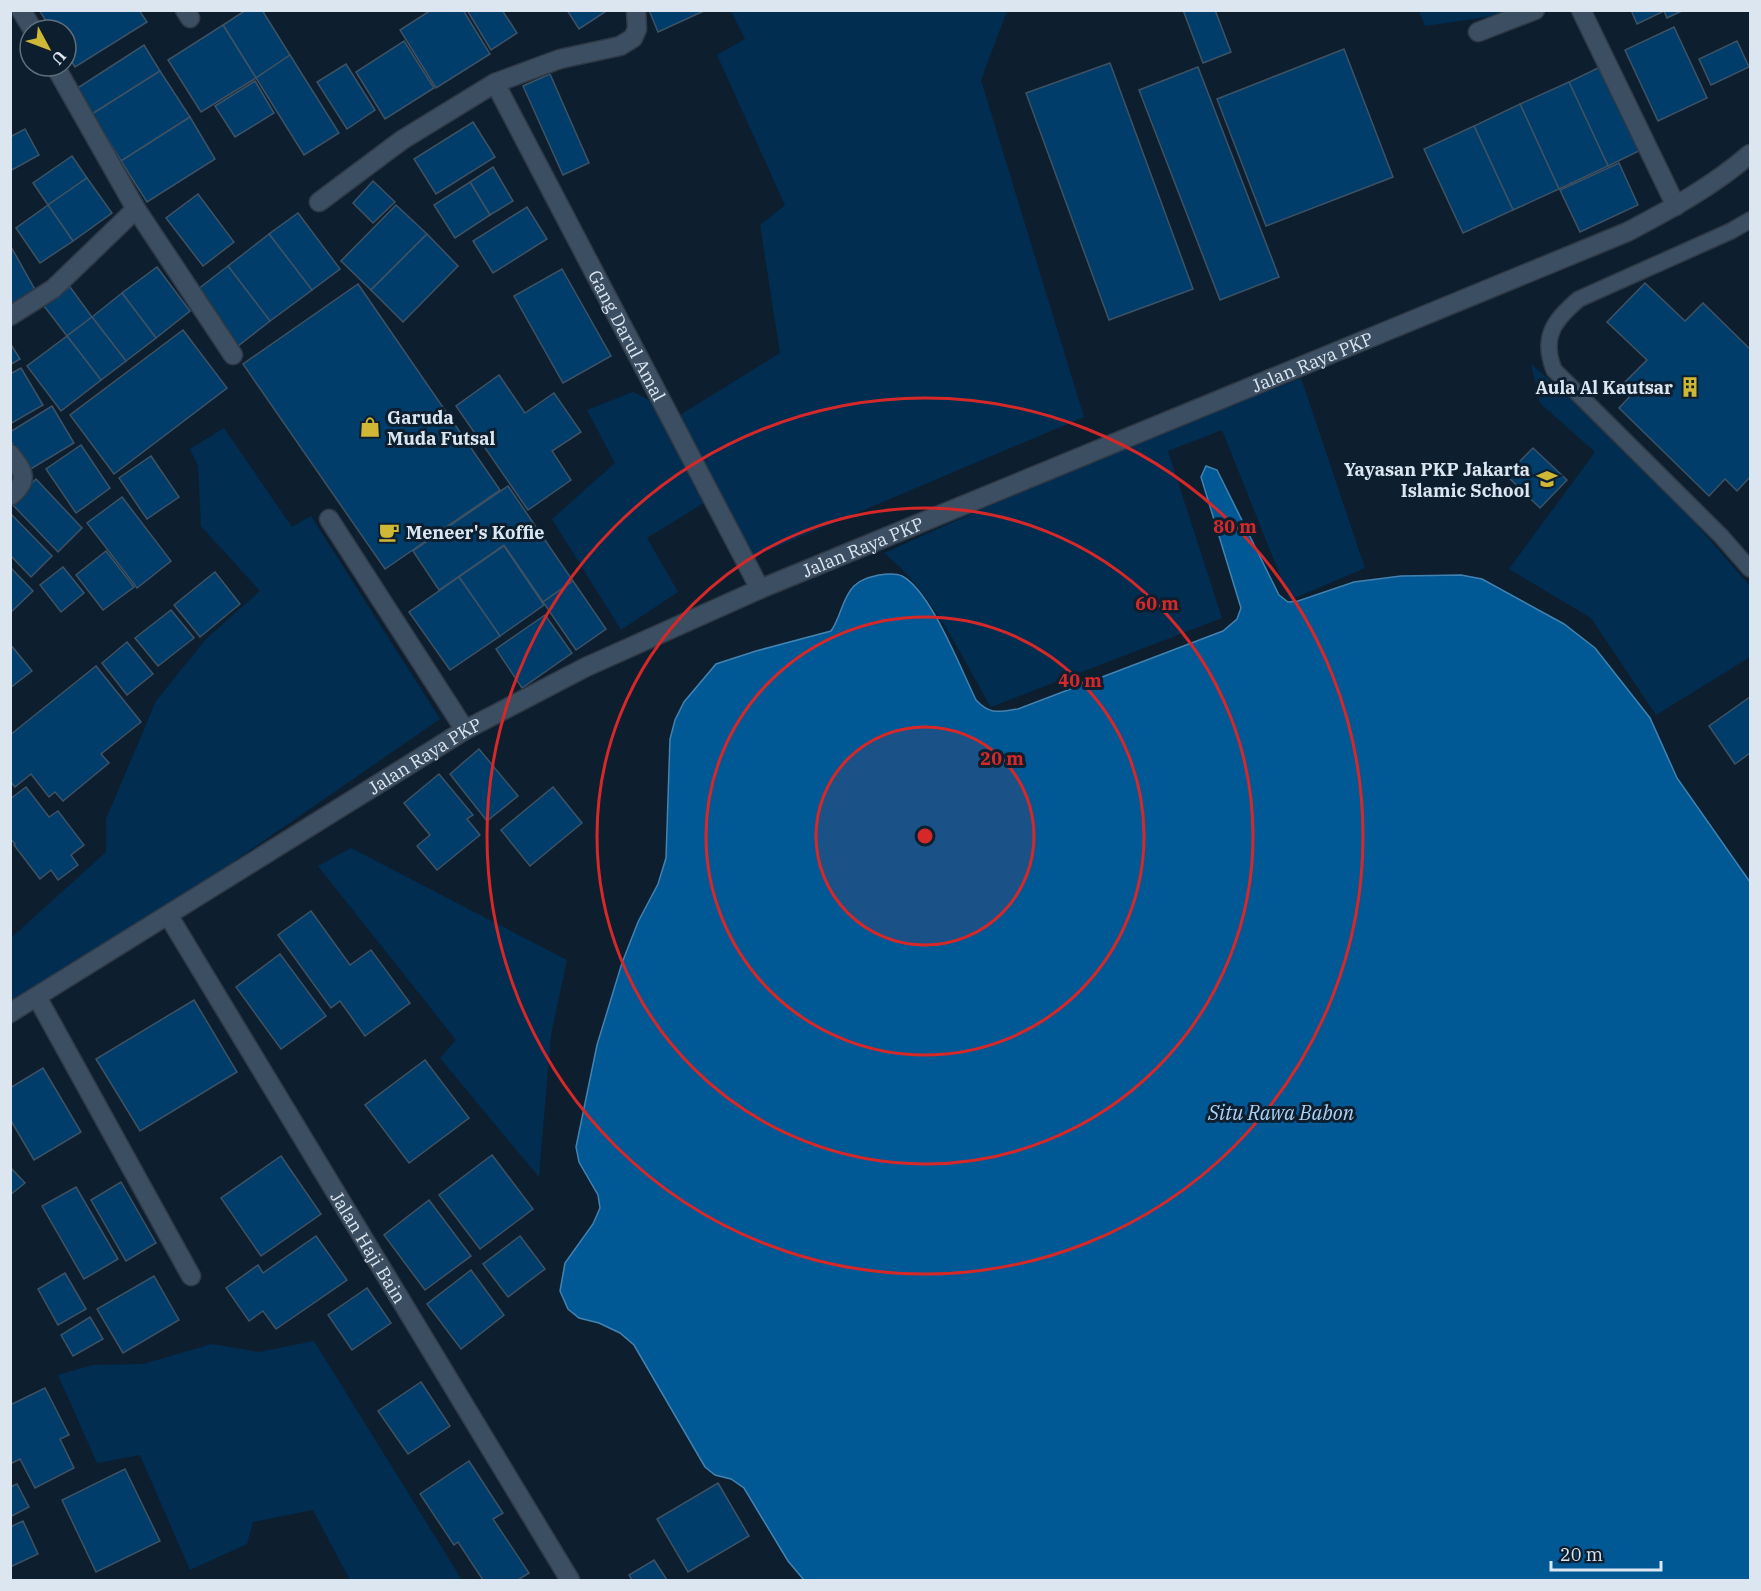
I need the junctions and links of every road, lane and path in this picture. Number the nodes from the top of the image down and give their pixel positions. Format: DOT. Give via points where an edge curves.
graph roads {
  1 [pos="636,10"];
  2 [pos="1535,10"];
  3 [pos="1581,10"];
  4 [pos="1478,32"];
  5 [pos="62,78"];
  6 [pos="495,83"];
  7 [pos="1750,154"];
  8 [pos="319,202"];
  9 [pos="1676,206"];
  10 [pos="136,209"];
  11 [pos="1750,220"];
  12 [pos="10,316"];
  13 [pos="233,355"];
  14 [pos="10,454"];
  15 [pos="10,496"];
  16 [pos="329,519"];
  17 [pos="1750,569"];
  18 [pos="760,589"];
  19 [pos="465,730"];
  20 [pos="168,915"];
  21 [pos="37,997"];
  22 [pos="10,1013"];
  23 [pos="190,1276"];
  24 [pos="570,1581"];
  1 -- 6 [label="street" via="637,29 633,38 620,46 560,59"];
  2 -- 4 [label="street"];
  3 -- 9 [label="street"];
  5 -- 10 [label="street"];
  6 -- 8 [label="street" via="402,140"];
  6 -- 18 [label="street, Gang Darul Amal"];
  7 -- 9 [label="street, Jalan Raya PKP" via="1729,173"];
  9 -- 18 [label="street, Jalan Raya PKP" via="1627,232"];
  10 -- 12 [label="street" via="53,289"];
  10 -- 13 [label="street"];
  11 -- 17 [label="lane" via="1579,299 1554,326 1548,355 1554,370"];
  14 -- 15 [label="street" via="24,480"];
  16 -- 19 [label="street"];
  18 -- 19 [label="street, Jalan Raya PKP" via="586,667"];
  19 -- 20 [label="street, Jalan Raya PKP"];
  20 -- 21 [label="street, Jalan Raya PKP"];
  20 -- 24 [label="street, Jalan Haji Bain"];
  21 -- 22 [label="street, Jalan Raya PKP"];
  21 -- 23 [label="street"];
}
